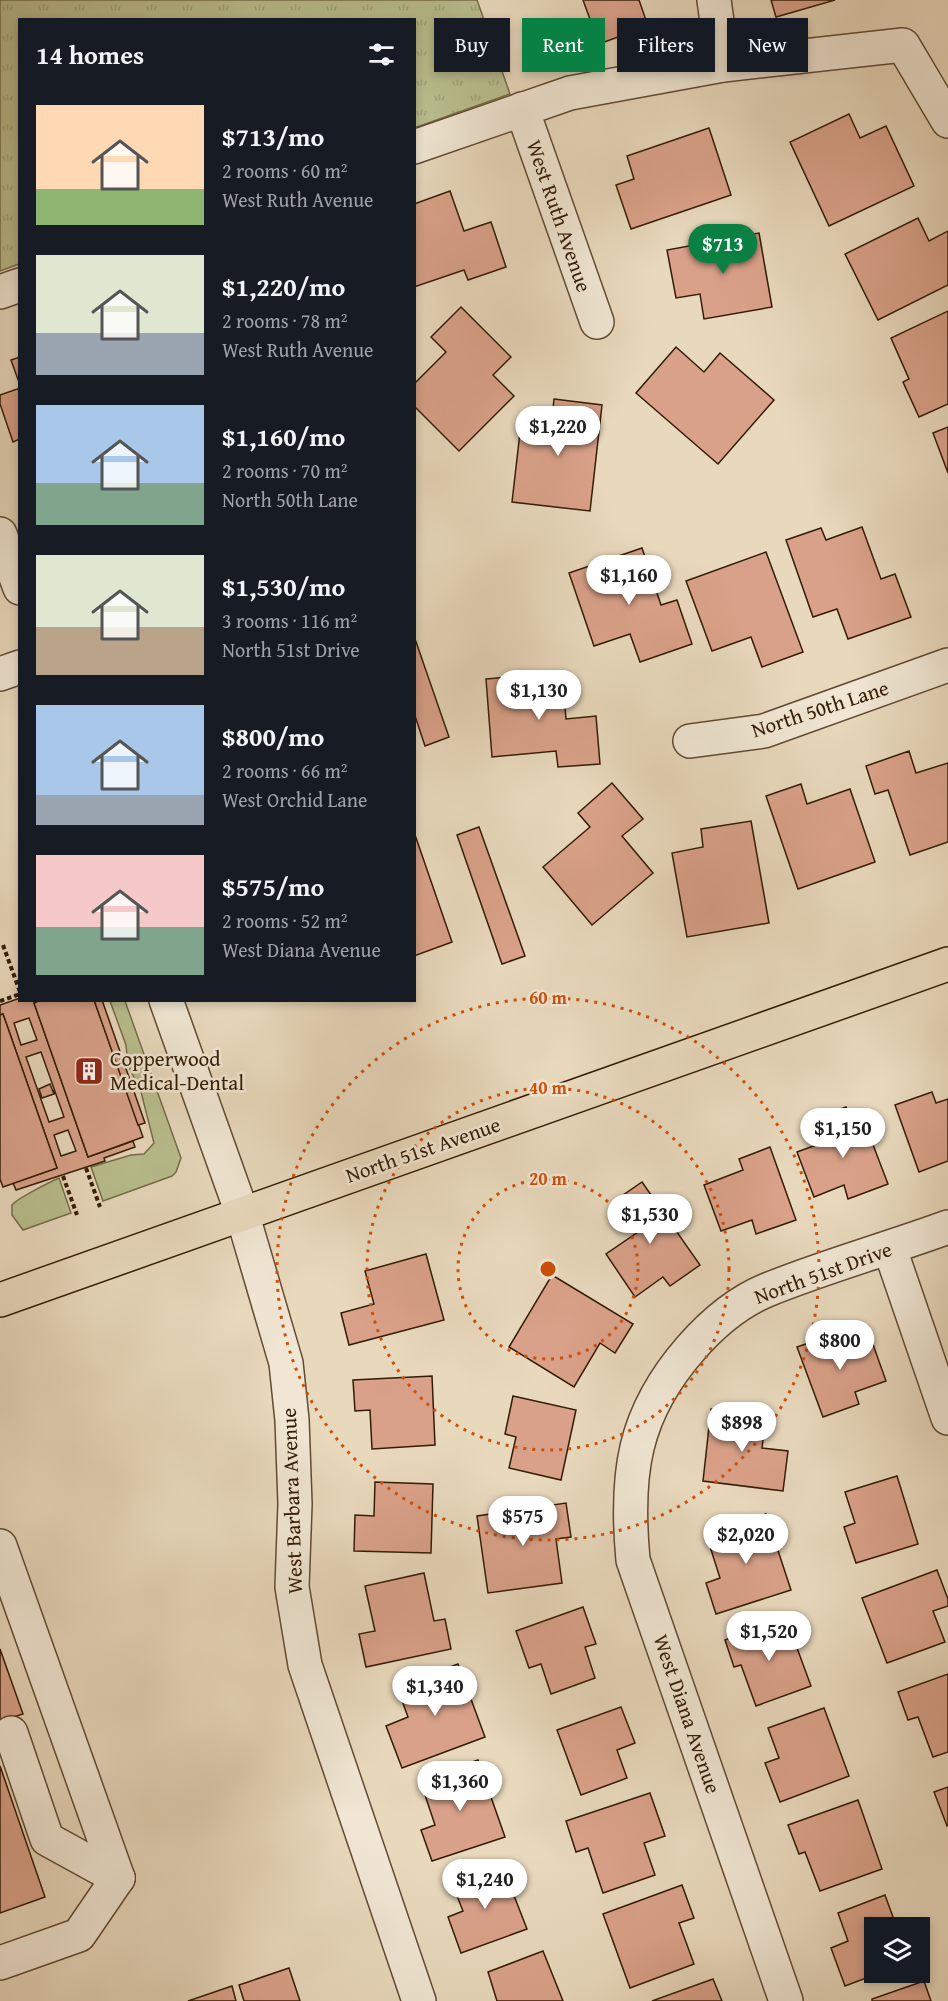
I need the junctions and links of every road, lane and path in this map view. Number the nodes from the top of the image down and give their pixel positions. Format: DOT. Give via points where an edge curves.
graph roads {
  1 [pos="714,0"];
  2 [pos="723,65"];
  3 [pos="522,109"];
  4 [pos="948,121"];
  5 [pos="416,146"];
  6 [pos="18,286"];
  7 [pos="0,292"];
  8 [pos="597,322"];
  9 [pos="0,534"];
  10 [pos="18,583"];
  11 [pos="948,665"];
  12 [pos="18,668"];
  13 [pos="0,674"];
  14 [pos="690,741"];
  15 [pos="3,945"];
  16 [pos="948,964"];
  17 [pos="18,987"];
  18 [pos="18,994"];
  19 [pos="0,1002"];
  20 [pos="167,1002"];
  21 [pos="86,1168"];
  22 [pos="63,1176"];
  23 [pos="100,1207"];
  24 [pos="242,1213"];
  25 [pos="77,1215"];
  26 [pos="948,1227"];
  27 [pos="890,1249"];
  28 [pos="0,1300"];
  29 [pos="948,1418"];
  30 [pos="645,1421"];
  31 [pos="0,1546"];
  32 [pos="11,1733"];
  33 [pos="118,1878"];
  34 [pos="0,1963"];
  35 [pos="420,2001"];
  36 [pos="786,2001"];
  1 -- 2 [label="street"];
  2 -- 3 [label="street" via="570,93"];
  2 -- 4 [label="street" via="903,45"];
  3 -- 5 [label="street"];
  3 -- 8 [label="street, West Ruth Avenue"];
  6 -- 7 [label="street"];
  9 -- 10 [label="street"];
  11 -- 14 [label="street, North 50th Lane" via="764,731"];
  12 -- 13 [label="street"];
  15 -- 17 [label="path"];
  16 -- 24 [label="main road, North 51st Avenue"];
  18 -- 19 [label="path"];
  20 -- 24 [label="street, West Barbara Avenue"];
  21 -- 23 [label="path"];
  22 -- 25 [label="path"];
  24 -- 28 [label="main road, North 51st Avenue"];
  24 -- 35 [label="street, West Barbara Avenue" via="286,1363 294,1494 292,1587 305,1665"];
  26 -- 27 [label="street, North 51st Drive"];
  27 -- 29 [label="street"];
  27 -- 30 [label="street, North 51st Drive" via="765,1290 727,1313 676,1365 655,1395"];
  30 -- 36 [label="street, West Diana Avenue" via="631,1484 633,1560"];
  31 -- 33 [label="street"];
  32 -- 33 [label="street" via="47,1839"];
  33 -- 34 [label="street" via="79,1935"];
}
